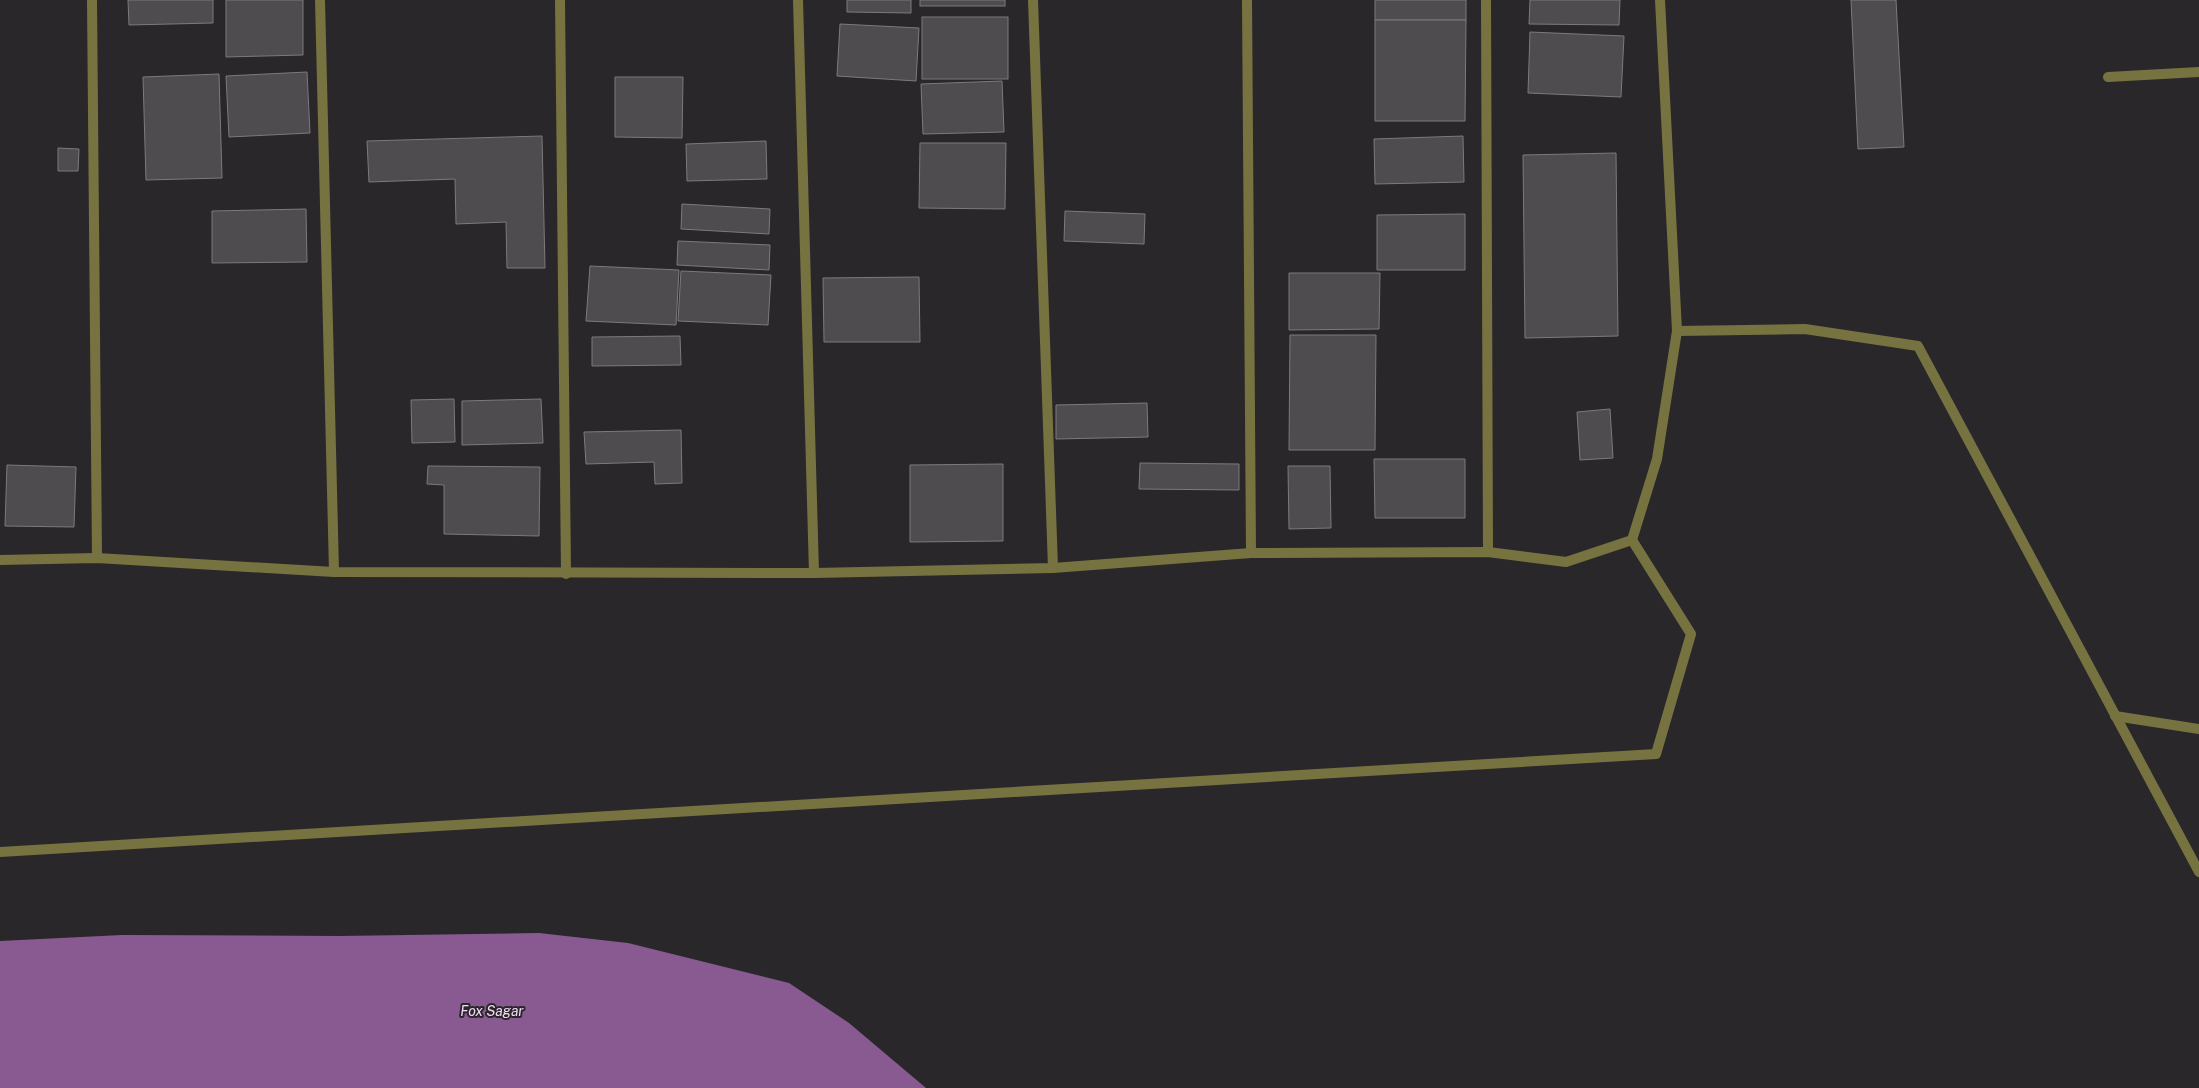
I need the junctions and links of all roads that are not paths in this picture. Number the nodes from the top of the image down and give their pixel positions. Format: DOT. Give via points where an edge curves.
graph roads {
  1 [pos="92,0"];
  2 [pos="320,0"];
  3 [pos="560,0"];
  4 [pos="798,0"];
  5 [pos="1033,0"];
  6 [pos="1247,0"];
  7 [pos="1486,0"];
  8 [pos="1660,0"];
  9 [pos="2199,72"];
  10 [pos="2108,77"];
  11 [pos="1677,331"];
  12 [pos="1632,540"];
  13 [pos="1488,552"];
  14 [pos="1251,554"];
  15 [pos="97,558"];
  16 [pos="0,560"];
  17 [pos="1053,568"];
  18 [pos="334,572"];
  19 [pos="814,573"];
  20 [pos="566,574"];
  21 [pos="2115,716"];
  22 [pos="2199,729"];
  23 [pos="0,852"];
  24 [pos="2199,872"];
  1 -- 15 [label="street"];
  2 -- 18 [label="street"];
  3 -- 20 [label="street"];
  4 -- 19 [label="street"];
  5 -- 17 [label="street"];
  6 -- 14 [label="street"];
  7 -- 13 [label="street"];
  8 -- 11 [label="street"];
  9 -- 10 [label="street"];
  11 -- 12 [label="street" via="1656,459"];
  11 -- 21 [label="street" via="1805,329 1918,346"];
  12 -- 13 [label="street" via="1566,562"];
  12 -- 23 [label="street" via="1691,634 1656,754"];
  13 -- 14 [label="street"];
  14 -- 17 [label="street"];
  15 -- 16 [label="street"];
  15 -- 18 [label="street"];
  17 -- 19 [label="street"];
  18 -- 20 [label="street"];
  19 -- 20 [label="street"];
  21 -- 22 [label="street"];
  21 -- 24 [label="street"];
}
